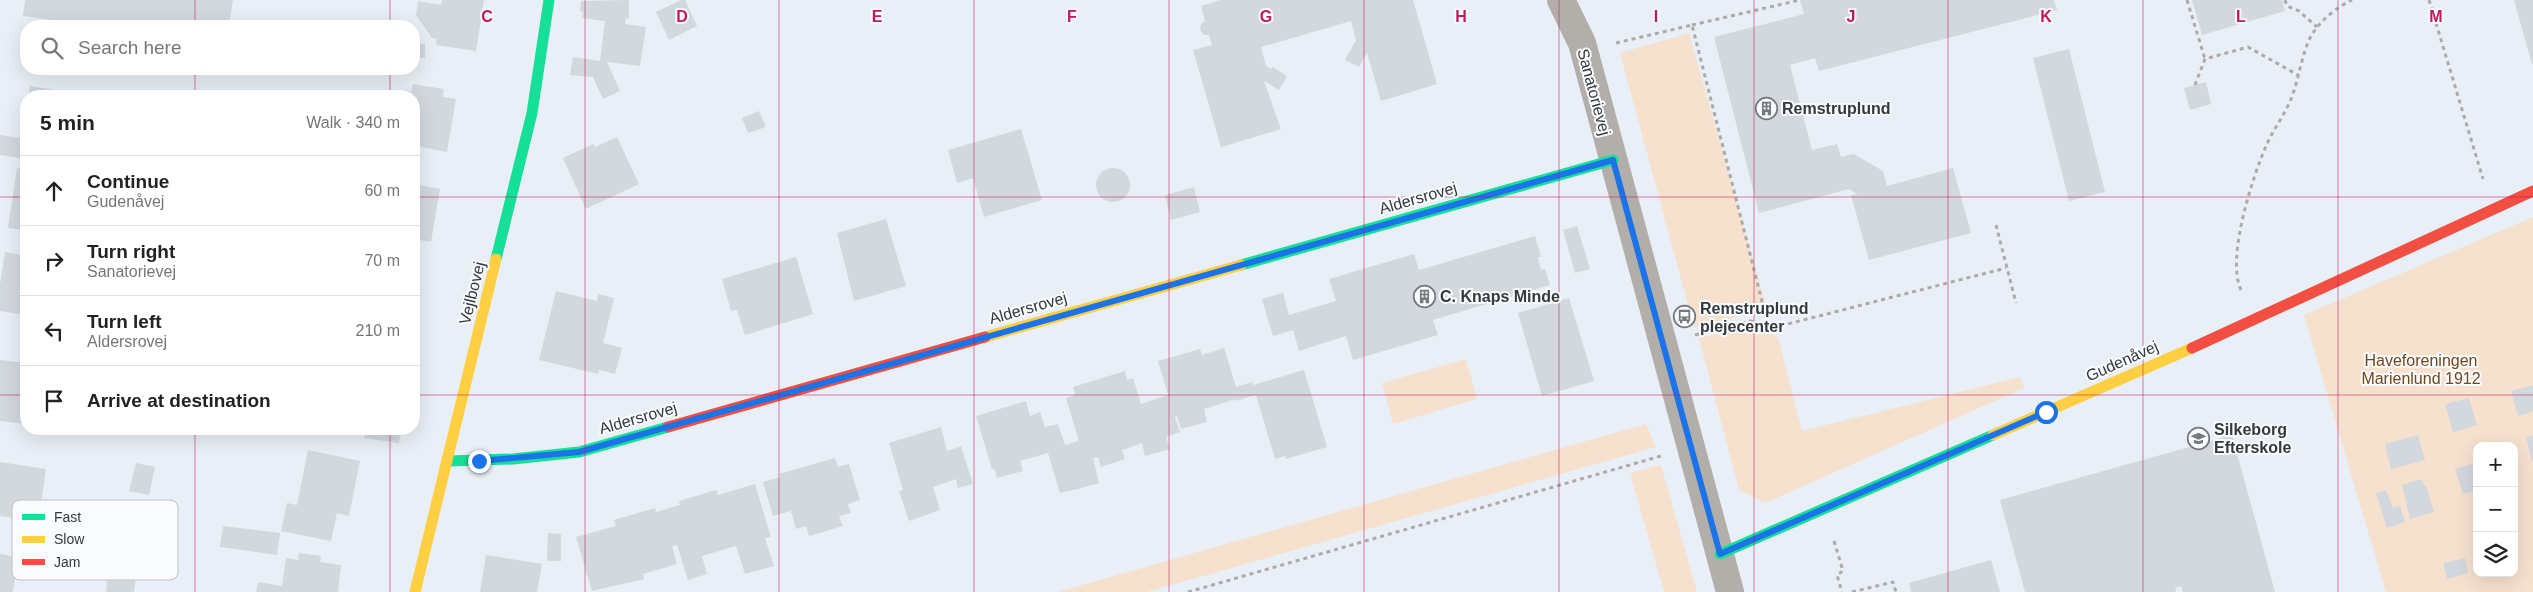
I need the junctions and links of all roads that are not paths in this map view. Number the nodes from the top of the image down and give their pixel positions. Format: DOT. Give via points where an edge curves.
graph roads {
  1 [pos="549,0"];
  2 [pos="1561,0"];
  3 [pos="1613,160"];
  4 [pos="2533,191"];
  5 [pos="448,461"];
  6 [pos="1720,554"];
  7 [pos="415,592"];
  8 [pos="1730,592"];
  1 -- 5 [label="street, Vejlbovej" via="532,113"];
  2 -- 3 [label="street, Sanatorievej" via="1582,43"];
  3 -- 5 [label="street, Aldersrovej" via="579,452"];
  3 -- 6 [label="street, Sanatorievej"];
  4 -- 6 [label="street, Gudenåvej" via="2254,321"];
  5 -- 7 [label="street, Vejlbovej"];
  6 -- 8 [label="street, Sanatorievej"];
}
